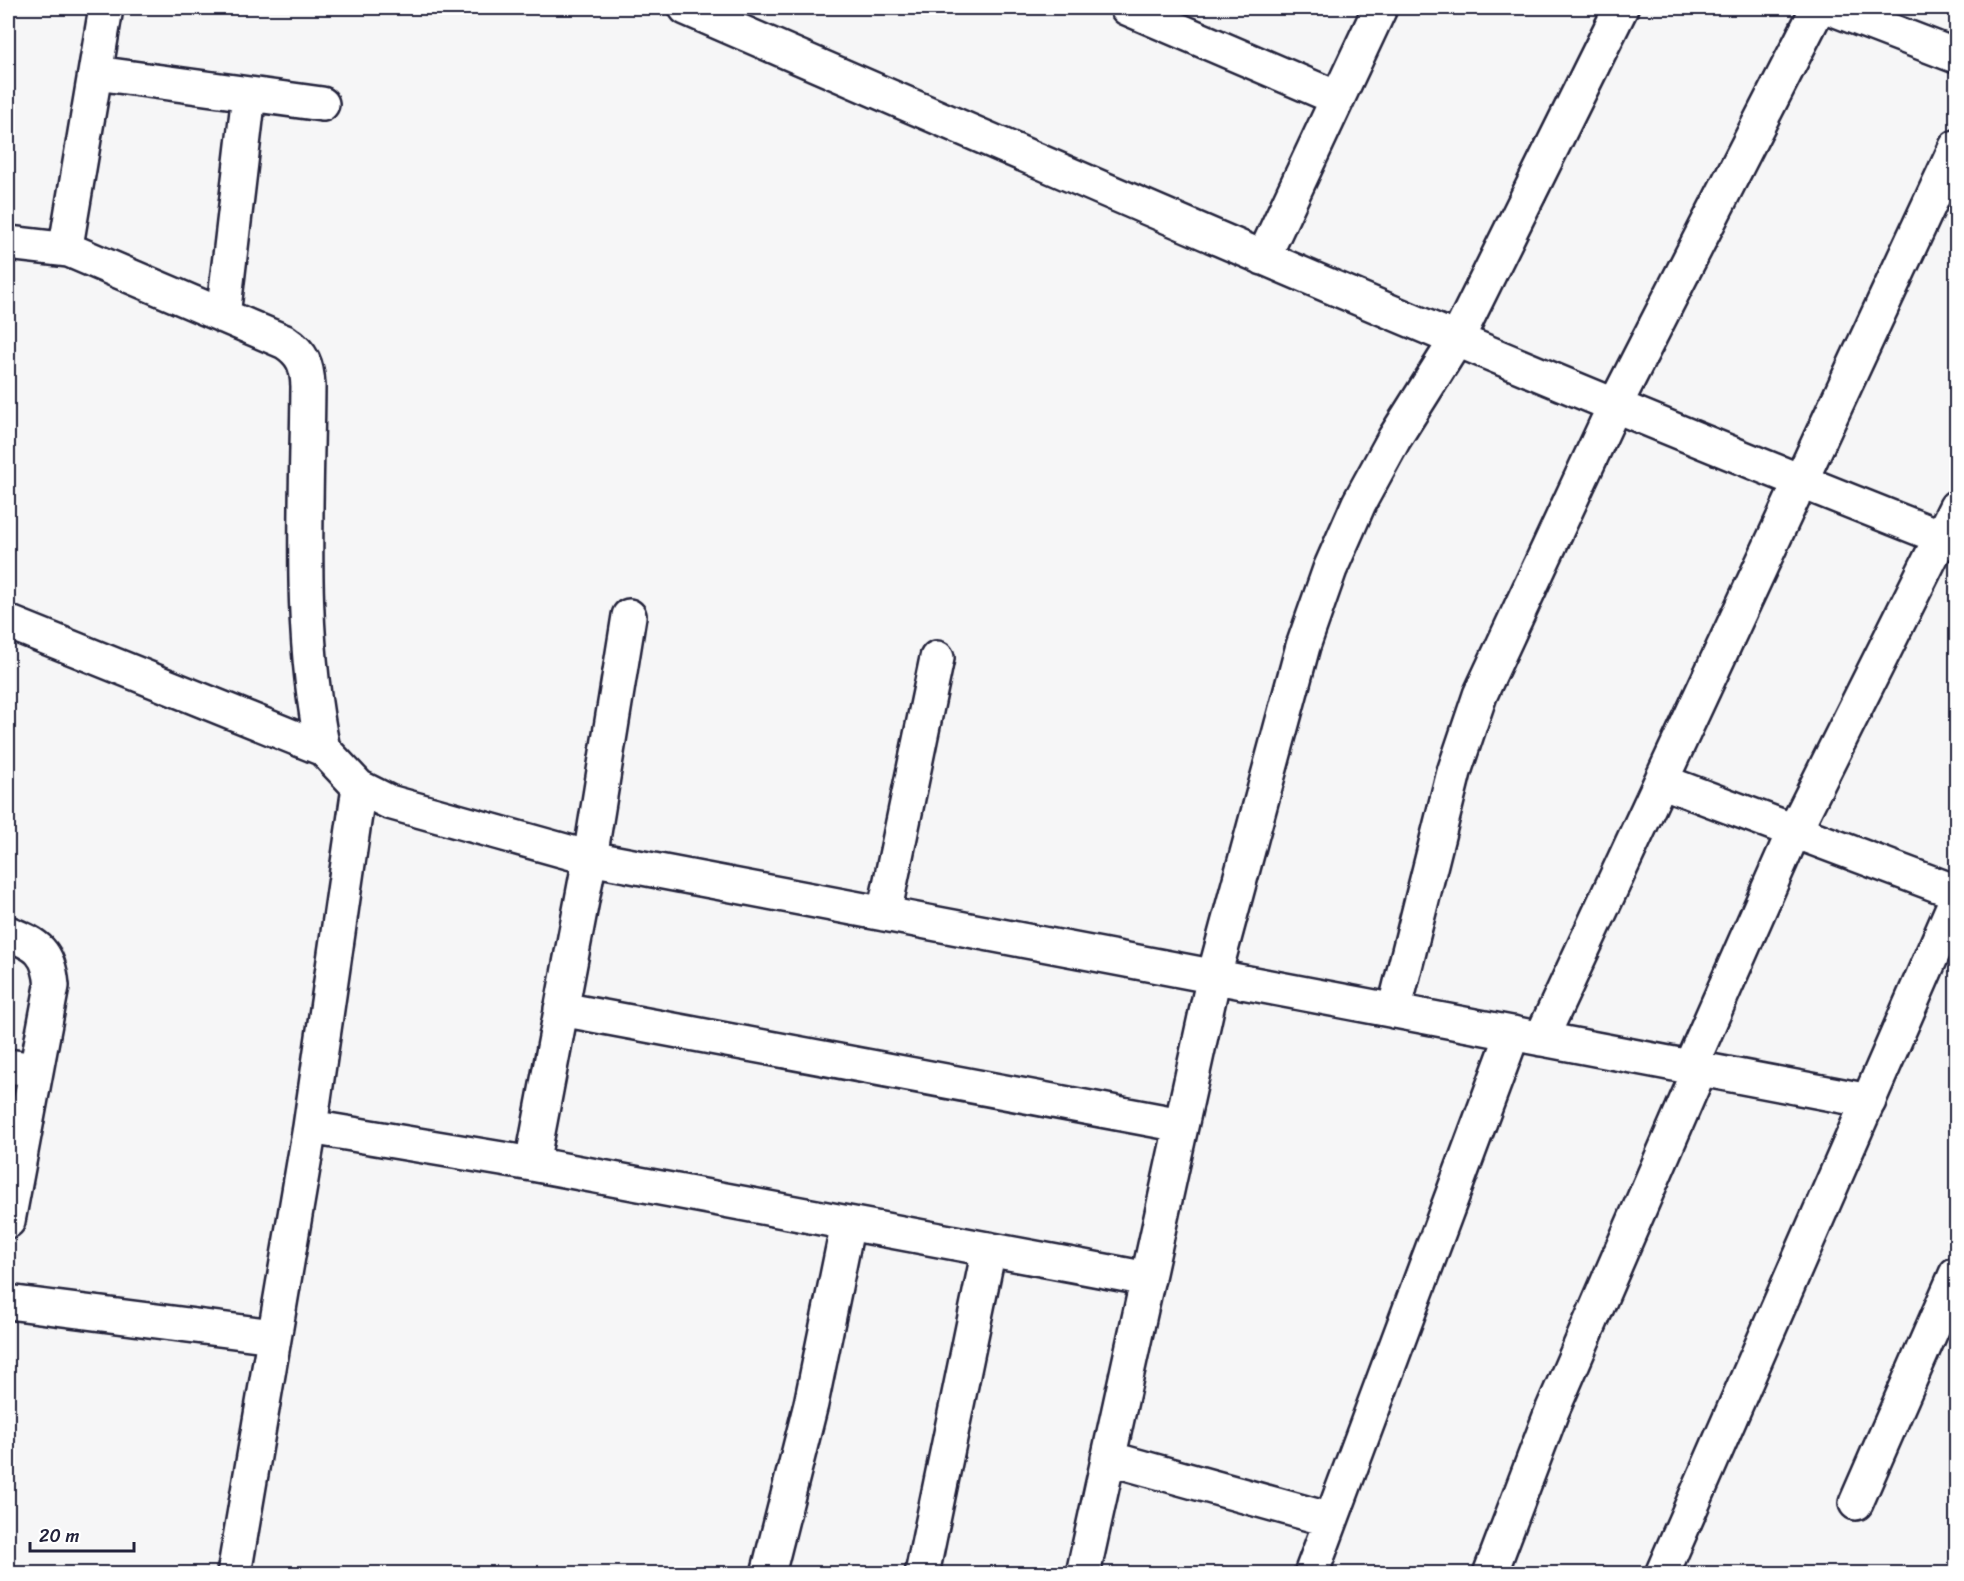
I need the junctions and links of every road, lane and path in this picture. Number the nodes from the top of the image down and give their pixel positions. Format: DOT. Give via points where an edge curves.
graph roads {
  1 [pos="106,8"];
  2 [pos="686,8"];
  3 [pos="1127,8"];
  4 [pos="1380,8"];
  5 [pos="1621,8"];
  6 [pos="1818,8"];
  7 [pos="1831,8"];
  8 [pos="1956,56"];
  9 [pos="96,73"];
  10 [pos="249,94"];
  11 [pos="1337,98"];
  12 [pos="322,104"];
  13 [pos="1956,147"];
  14 [pos="8,243"];
  15 [pos="69,250"];
  16 [pos="1263,258"];
  17 [pos="223,316"];
  18 [pos="1457,339"];
  19 [pos="1615,405"];
  20 [pos="1800,482"];
  21 [pos="1956,507"];
  22 [pos="1949,540"];
  23 [pos="629,616"];
  24 [pos="8,622"];
  25 [pos="937,658"];
  26 [pos="323,749"];
  27 [pos="1661,781"];
  28 [pos="359,788"];
  29 [pos="1794,831"];
  30 [pos="590,858"];
  31 [pos="1956,892"];
  32 [pos="1956,900"];
  33 [pos="884,914"];
  34 [pos="8,933"];
  35 [pos="1214,976"];
  36 [pos="561,1009"];
  37 [pos="1394,1011"];
  38 [pos="1527,1036"];
  39 [pos="22,1068"];
  40 [pos="1695,1068"];
  41 [pos="1869,1101"];
  42 [pos="1181,1125"];
  43 [pos="310,1127"];
  44 [pos="532,1164"];
  45 [pos="8,1221"];
  46 [pos="848,1222"];
  47 [pos="989,1249"];
  48 [pos="1956,1274"];
  49 [pos="1148,1279"];
  50 [pos="8,1302"];
  51 [pos="274,1336"];
  52 [pos="1108,1458"];
  53 [pos="1856,1503"];
  54 [pos="1331,1520"];
  55 [pos="234,1574"];
  56 [pos="768,1574"];
  57 [pos="922,1574"];
  58 [pos="1083,1574"];
  59 [pos="1311,1574"];
  60 [pos="1490,1574"];
  61 [pos="1662,1574"];
  1 -- 9 [label="street"];
  2 -- 16 [label="street"];
  3 -- 11 [label="street"];
  4 -- 11 [label="street"];
  5 -- 18 [label="street"];
  6 -- 19 [label="street"];
  7 -- 8 [label="street"];
  9 -- 10 [label="street"];
  9 -- 15 [label="street" via="67,240"];
  10 -- 12 [label="street"];
  10 -- 17 [label="street"];
  11 -- 16 [label="street"];
  13 -- 20 [label="street"];
  14 -- 15 [label="street"];
  15 -- 17 [label="street"];
  16 -- 18 [label="street"];
  17 -- 26 [label="street" via="285,342 298,351 308,367 308,648"];
  18 -- 19 [label="street"];
  18 -- 35 [label="street" via="1394,439 1359,503 1330,569 1303,646"];
  19 -- 20 [label="street"];
  19 -- 37 [label="street" via="1467,728"];
  20 -- 22 [label="street"];
  20 -- 27 [label="street"];
  21 -- 22 [label="street"];
  22 -- 29 [label="street"];
  23 -- 30 [label="street"];
  24 -- 26 [label="street"];
  25 -- 33 [label="street"];
  26 -- 28 [label="street"];
  27 -- 29 [label="street"];
  27 -- 38 [label="street"];
  28 -- 30 [label="street" via="389,802"];
  28 -- 43 [label="street"];
  29 -- 31 [label="street"];
  29 -- 40 [label="street"];
  30 -- 33 [label="street"];
  30 -- 36 [label="street"];
  32 -- 41 [label="street"];
  33 -- 35 [label="street"];
  34 -- 39 [label="street" via="39,950 50,966 52,986"];
  35 -- 37 [label="street"];
  35 -- 42 [label="street"];
  36 -- 42 [label="street"];
  36 -- 44 [label="street"];
  37 -- 38 [label="street"];
  38 -- 40 [label="street"];
  38 -- 54 [label="street"];
  39 -- 45 [label="street"];
  40 -- 41 [label="street"];
  40 -- 60 [label="street" via="1552,1411"];
  41 -- 61 [label="street"];
  42 -- 49 [label="street"];
  43 -- 44 [label="street"];
  43 -- 51 [label="street"];
  44 -- 46 [label="street"];
  46 -- 47 [label="street"];
  46 -- 56 [label="street" via="811,1404"];
  47 -- 49 [label="street"];
  47 -- 57 [label="street"];
  48 -- 53 [label="street"];
  49 -- 52 [label="street"];
  50 -- 51 [label="street"];
  51 -- 55 [label="street"];
  52 -- 54 [label="street"];
  52 -- 58 [label="street"];
  54 -- 59 [label="street"];
}
